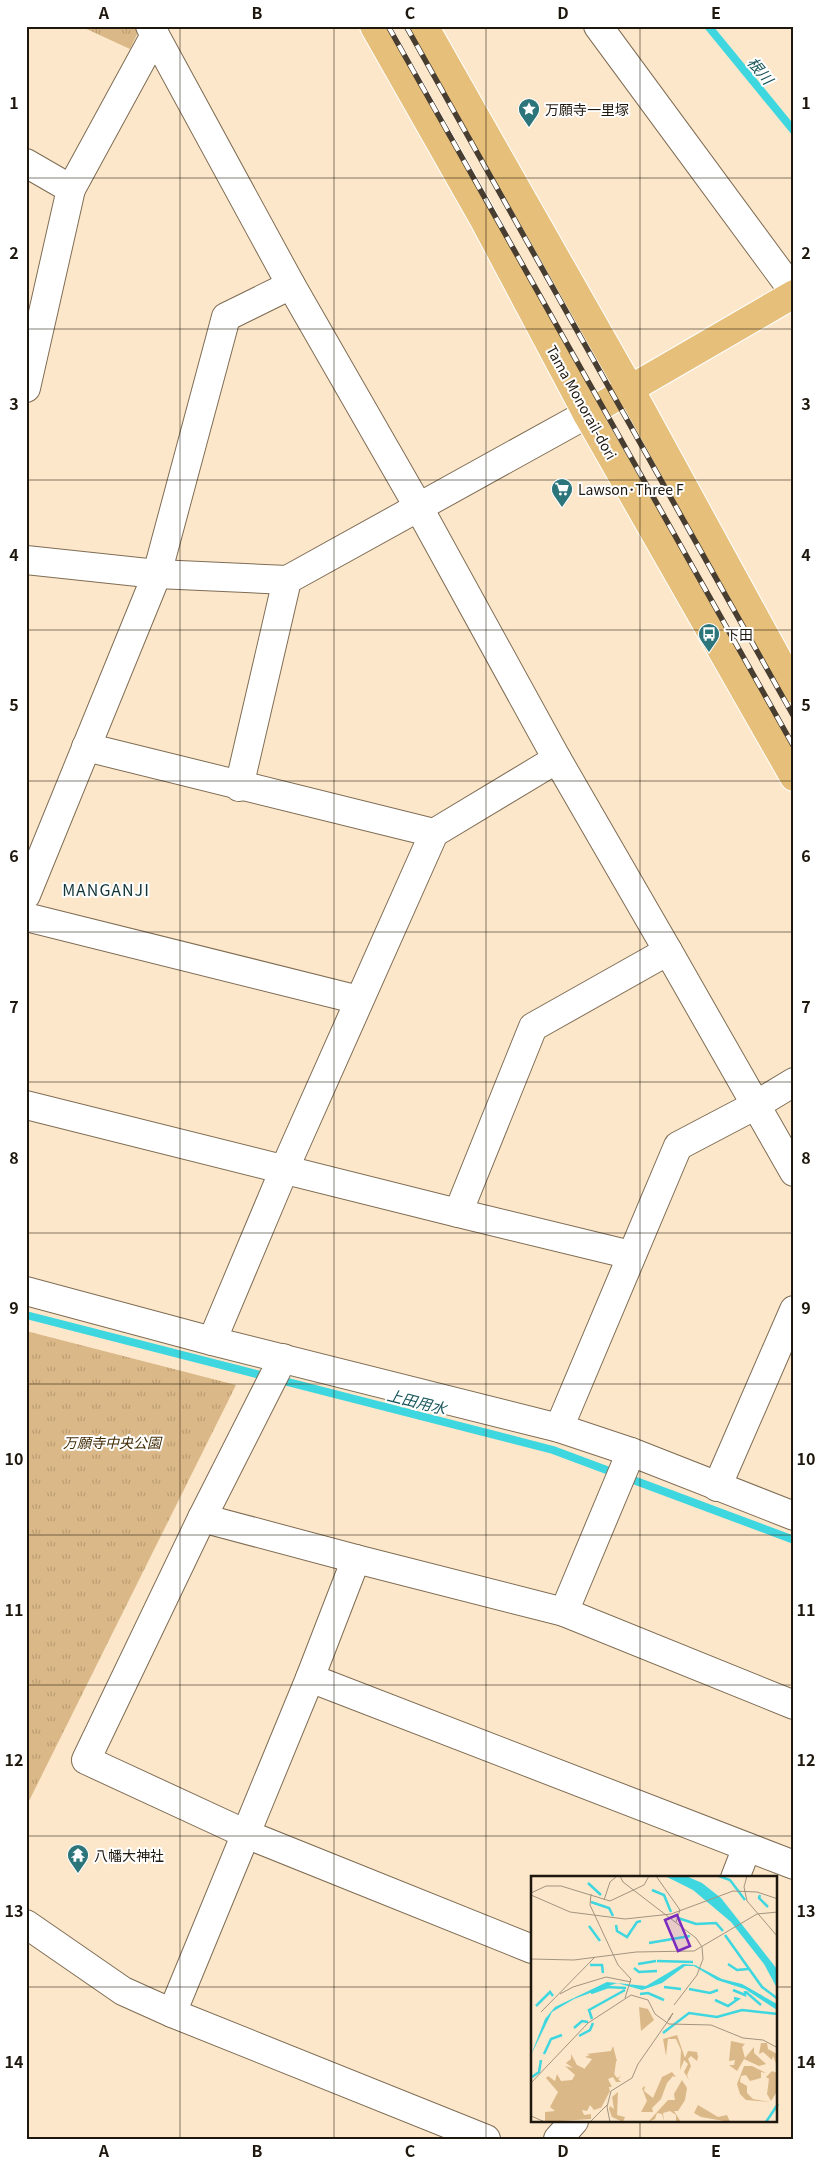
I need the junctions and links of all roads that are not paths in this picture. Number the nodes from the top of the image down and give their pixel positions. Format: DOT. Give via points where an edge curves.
graph roads {
  1 [pos="374,26"];
  2 [pos="424,26"];
  3 [pos="598,26"];
  4 [pos="152,31"];
  5 [pos="26,163"];
  6 [pos="71,190"];
  7 [pos="291,285"];
  8 [pos="794,293"];
  9 [pos="26,388"];
  10 [pos="630,389"];
  11 [pos="587,414"];
  12 [pos="419,508"];
  13 [pos="26,560"];
  14 [pos="157,574"];
  15 [pos="287,580"];
  16 [pos="794,689"];
  17 [pos="86,747"];
  18 [pos="557,759"];
  19 [pos="794,776"];
  20 [pos="239,786"];
  21 [pos="434,833"];
  22 [pos="26,895"];
  23 [pos="26,917"];
  24 [pos="668,951"];
  25 [pos="359,1000"];
  26 [pos="794,1082"];
  27 [pos="26,1105"];
  28 [pos="756,1105"];
  29 [pos="284,1170"];
  30 [pos="794,1172"];
  31 [pos="458,1213"];
  32 [pos="631,1255"];
  33 [pos="26,1291"];
  34 [pos="794,1310"];
  35 [pos="212,1340"];
  36 [pos="276,1371"];
  37 [pos="559,1428"];
  38 [pos="625,1468"];
  39 [pos="717,1487"];
  40 [pos="794,1516"];
  41 [pos="202,1518"];
  42 [pos="356,1559"];
  43 [pos="564,1612"];
  44 [pos="310,1678"];
  45 [pos="794,1705"];
  46 [pos="246,1834"];
  47 [pos="747,1848"];
  48 [pos="794,1865"];
  49 [pos="736,1876"];
  50 [pos="26,1924"];
  51 [pos="531,1949"];
  52 [pos="172,2013"];
  53 [pos="573,2122"];
  54 [pos="486,2139"];
  55 [pos="558,2139"];
  1 -- 11 [label="main road, Tama Monorail-dori" via="483,218"];
  2 -- 10 [label="main road"];
  3 -- 8 [label="street"];
  4 -- 6 [label="street"];
  4 -- 7 [label="street"];
  5 -- 6 [label="street"];
  6 -- 9 [label="street"];
  7 -- 12 [label="street"];
  7 -- 14 [label="street" via="226,317"];
  8 -- 10 [label="main road"];
  10 -- 11 [label="main road"];
  10 -- 16 [label="main road"];
  11 -- 12 [label="street"];
  11 -- 19 [label="main road, Tama Monorail-dori"];
  12 -- 15 [label="street"];
  12 -- 18 [label="street"];
  13 -- 14 [label="street"];
  14 -- 15 [label="street"];
  14 -- 17 [label="street"];
  15 -- 20 [label="street"];
  17 -- 20 [label="street"];
  17 -- 22 [label="street"];
  18 -- 21 [label="street"];
  18 -- 24 [label="street"];
  20 -- 21 [label="street"];
  21 -- 25 [label="street"];
  23 -- 25 [label="street"];
  24 -- 28 [label="street"];
  24 -- 31 [label="street" via="533,1027"];
  25 -- 29 [label="street"];
  26 -- 28 [label="street"];
  27 -- 29 [label="street"];
  28 -- 30 [label="street"];
  28 -- 32 [label="street" via="678,1146"];
  29 -- 31 [label="street"];
  29 -- 35 [label="street"];
  31 -- 32 [label="street"];
  32 -- 37 [label="street"];
  33 -- 35 [label="street"];
  34 -- 39 [label="street"];
  35 -- 36 [label="street"];
  36 -- 37 [label="street"];
  36 -- 41 [label="street"];
  37 -- 38 [label="street"];
  38 -- 39 [label="street"];
  38 -- 43 [label="street"];
  39 -- 40 [label="street"];
  41 -- 42 [label="street"];
  41 -- 46 [label="street" via="86,1760"];
  42 -- 43 [label="street"];
  42 -- 44 [label="street"];
  43 -- 45 [label="street"];
  44 -- 46 [label="street"];
  44 -- 47 [label="street"];
  46 -- 51 [label="street"];
  46 -- 52 [label="street"];
  47 -- 48 [label="street"];
  47 -- 49 [label="street"];
  50 -- 52 [label="street" via="123,1991"];
  52 -- 54 [label="street"];
  53 -- 55 [label="street"];
}
